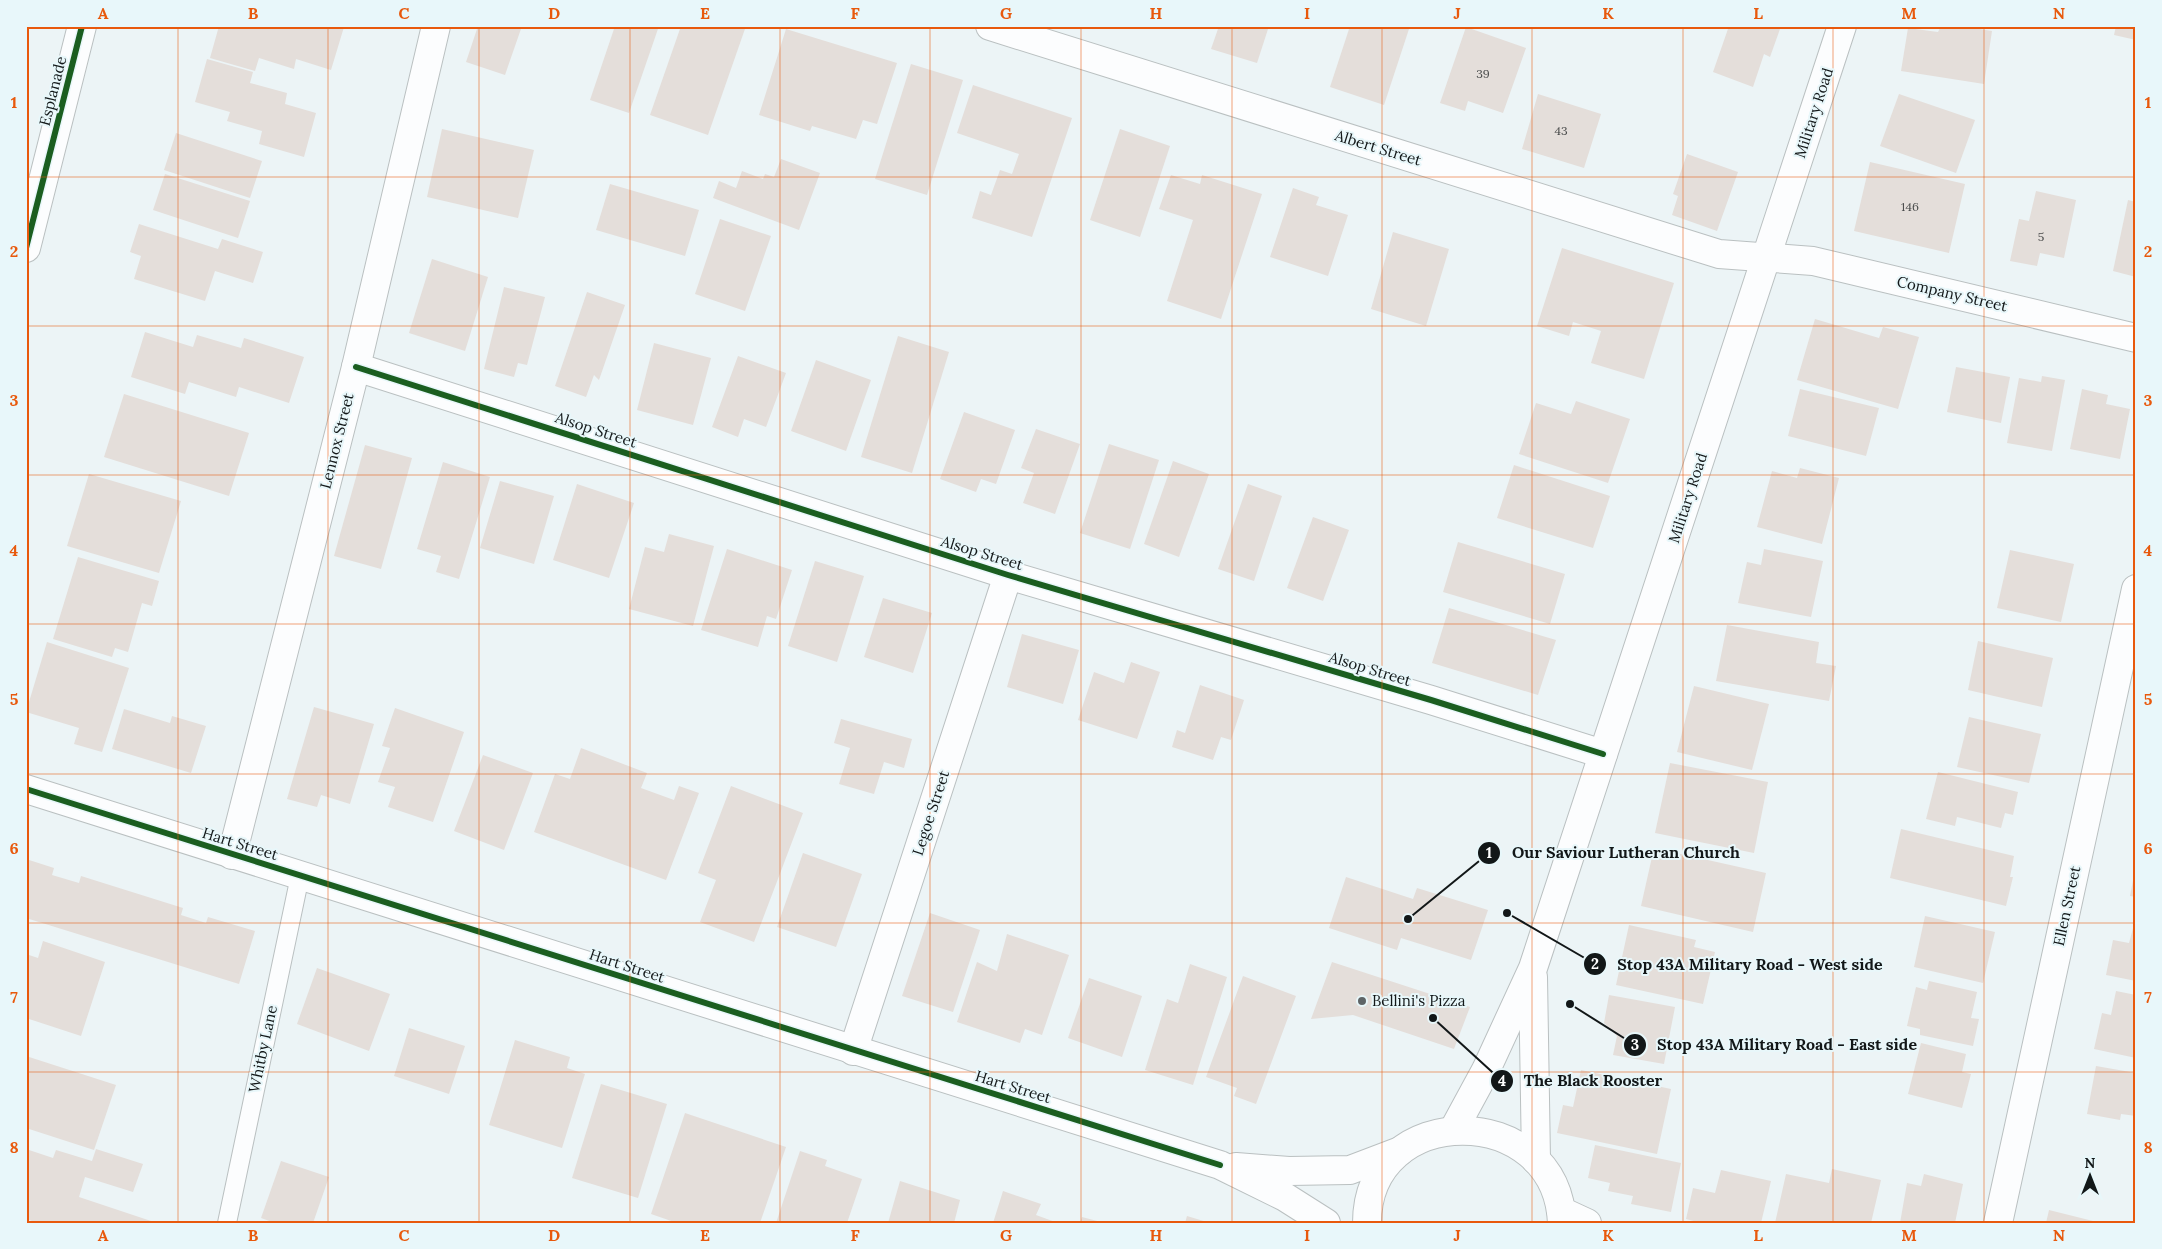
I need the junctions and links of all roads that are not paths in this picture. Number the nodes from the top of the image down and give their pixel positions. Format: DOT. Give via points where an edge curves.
graph roads {
  1 [pos="82,26"];
  2 [pos="436,26"];
  3 [pos="990,26"];
  4 [pos="1842,26"];
  5 [pos="26,248"];
  6 [pos="1768,257"];
  7 [pos="2136,338"];
  8 [pos="356,367"];
  9 [pos="1008,575"];
  10 [pos="2136,589"];
  11 [pos="1603,754"];
  12 [pos="26,789"];
  13 [pos="232,855"];
  14 [pos="300,876"];
  15 [pos="1533,968"];
  16 [pos="853,1052"];
  17 [pos="1454,1130"];
  18 [pos="1404,1149"];
  19 [pos="1536,1160"];
  20 [pos="1220,1165"];
  21 [pos="1561,1217"];
  22 [pos="227,1223"];
  23 [pos="1326,1223"];
  24 [pos="1367,1223"];
  25 [pos="1587,1223"];
  26 [pos="1998,1223"];
  1 -- 5 [label="street, Esplanade"];
  2 -- 8 [label="street, Lennox Street"];
  3 -- 6 [label="street, Albert Street" via="1719,254"];
  4 -- 6 [label="street, Military Road"];
  6 -- 7 [label="street, Company Street" via="1813,261"];
  6 -- 11 [label="street, Military Road"];
  8 -- 9 [label="street, Alsop Street"];
  8 -- 13 [label="street, Lennox Street"];
  9 -- 11 [label="street, Alsop Street"];
  9 -- 16 [label="street, Legoe Street"];
  10 -- 26 [label="street, Ellen Street"];
  11 -- 15 [label="street, Military Road"];
  12 -- 13 [label="street, Hart Street"];
  13 -- 14 [label="street, Hart Street"];
  14 -- 16 [label="street, Hart Street"];
  14 -- 22 [label="lane, Whitby Lane"];
  15 -- 17 [label="street, Military Road"];
  15 -- 19 [label="street, Military Road"];
  16 -- 20 [label="street, Hart Street"];
  17 -- 18 [label="street" via="1427,1137"];
  17 -- 19 [label="street" via="1486,1132 1513,1142"];
  18 -- 20 [label="street, Hart Street" via="1350,1170 1290,1171"];
  18 -- 24 [label="street" via="1385,1168 1374,1186 1367,1207"];
  19 -- 21 [label="street" via="1553,1186"];
  20 -- 23 [label="street, Hart Street" via="1285,1197"];
  21 -- 25 [label="street"];
}
